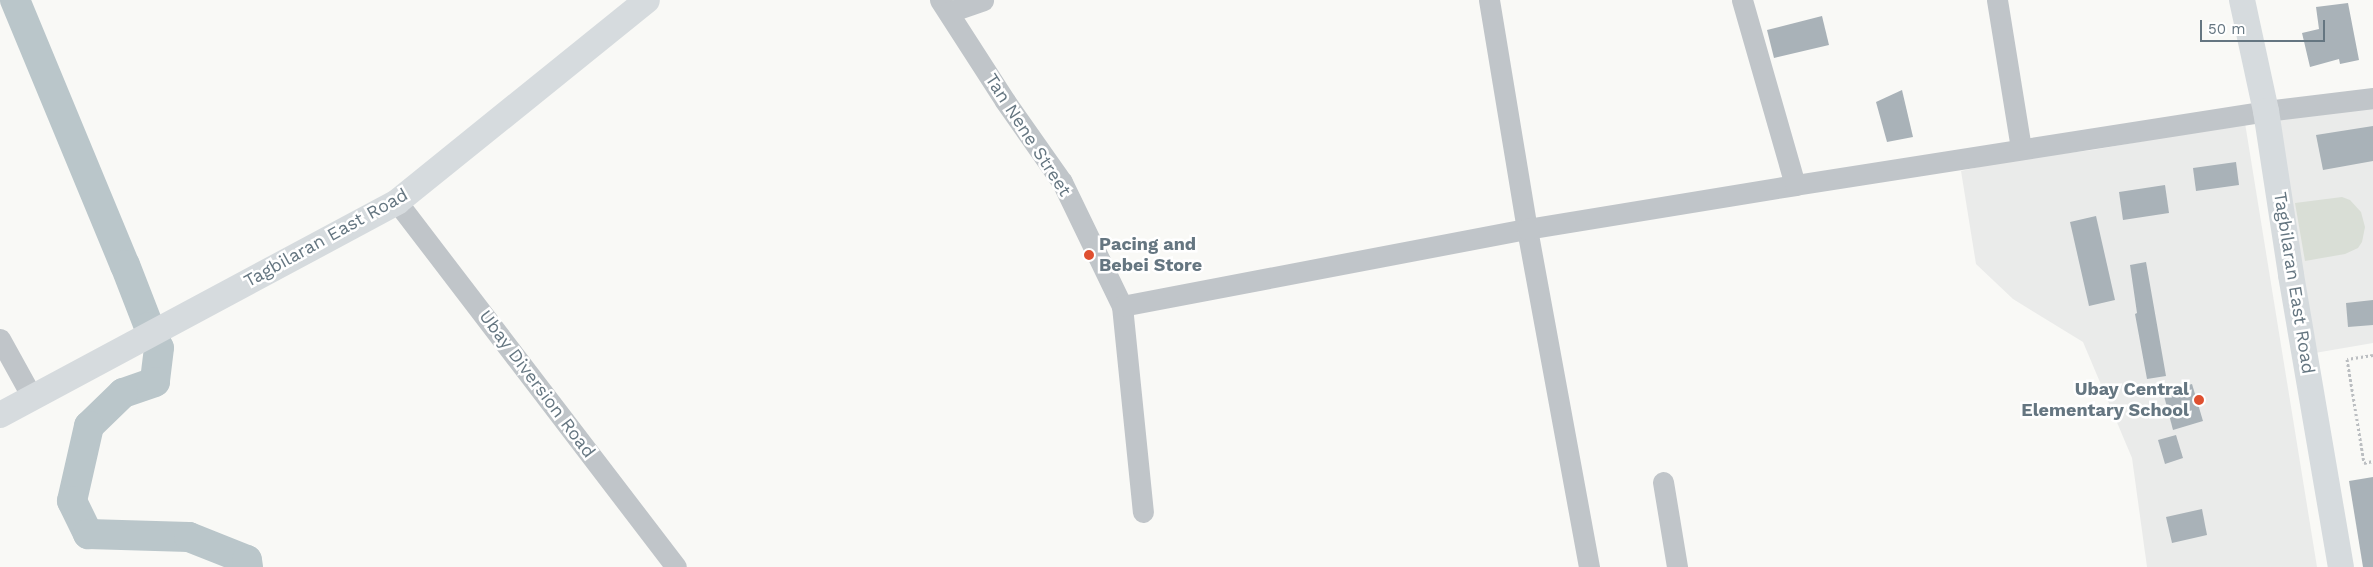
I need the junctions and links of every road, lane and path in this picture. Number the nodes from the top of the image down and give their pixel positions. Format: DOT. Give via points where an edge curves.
graph roads {
  1 [pos="647,0"];
  2 [pos="983,0"];
  3 [pos="1489,0"];
  4 [pos="1742,0"];
  5 [pos="1997,0"];
  6 [pos="2242,0"];
  7 [pos="944,6"];
  8 [pos="2373,98"];
  9 [pos="2266,111"];
  10 [pos="2022,149"];
  11 [pos="1795,184"];
  12 [pos="397,202"];
  13 [pos="1527,229"];
  14 [pos="1122,306"];
  15 [pos="0,339"];
  16 [pos="2373,354"];
  17 [pos="32,398"];
  18 [pos="0,415"];
  19 [pos="2373,461"];
  20 [pos="1663,482"];
  21 [pos="1143,512"];
  22 [pos="676,567"];
  23 [pos="1589,567"];
  24 [pos="1677,567"];
  25 [pos="2341,567"];
  1 -- 12 [label="main road, Tagbilaran East Road"];
  2 -- 7 [label="street"];
  3 -- 13 [label="street"];
  4 -- 11 [label="street"];
  5 -- 10 [label="street"];
  6 -- 9 [label="main road, Tagbilaran East Road"];
  7 -- 14 [label="street, Tan Nene Street" via="1062,182"];
  8 -- 9 [label="street"];
  9 -- 10 [label="street"];
  9 -- 25 [label="main road, Tagbilaran East Road"];
  10 -- 11 [label="street"];
  11 -- 13 [label="street"];
  12 -- 17 [label="main road, Tagbilaran East Road"];
  12 -- 22 [label="street, Ubay Diversion Road"];
  13 -- 14 [label="street"];
  13 -- 23 [label="street"];
  14 -- 21 [label="street, Tan Nene Street"];
  15 -- 17 [label="street"];
  16 -- 19 [label="path" via="2347,359 2364,463"];
  17 -- 18 [label="main road, Tagbilaran East Road"];
  20 -- 24 [label="street"];
}
